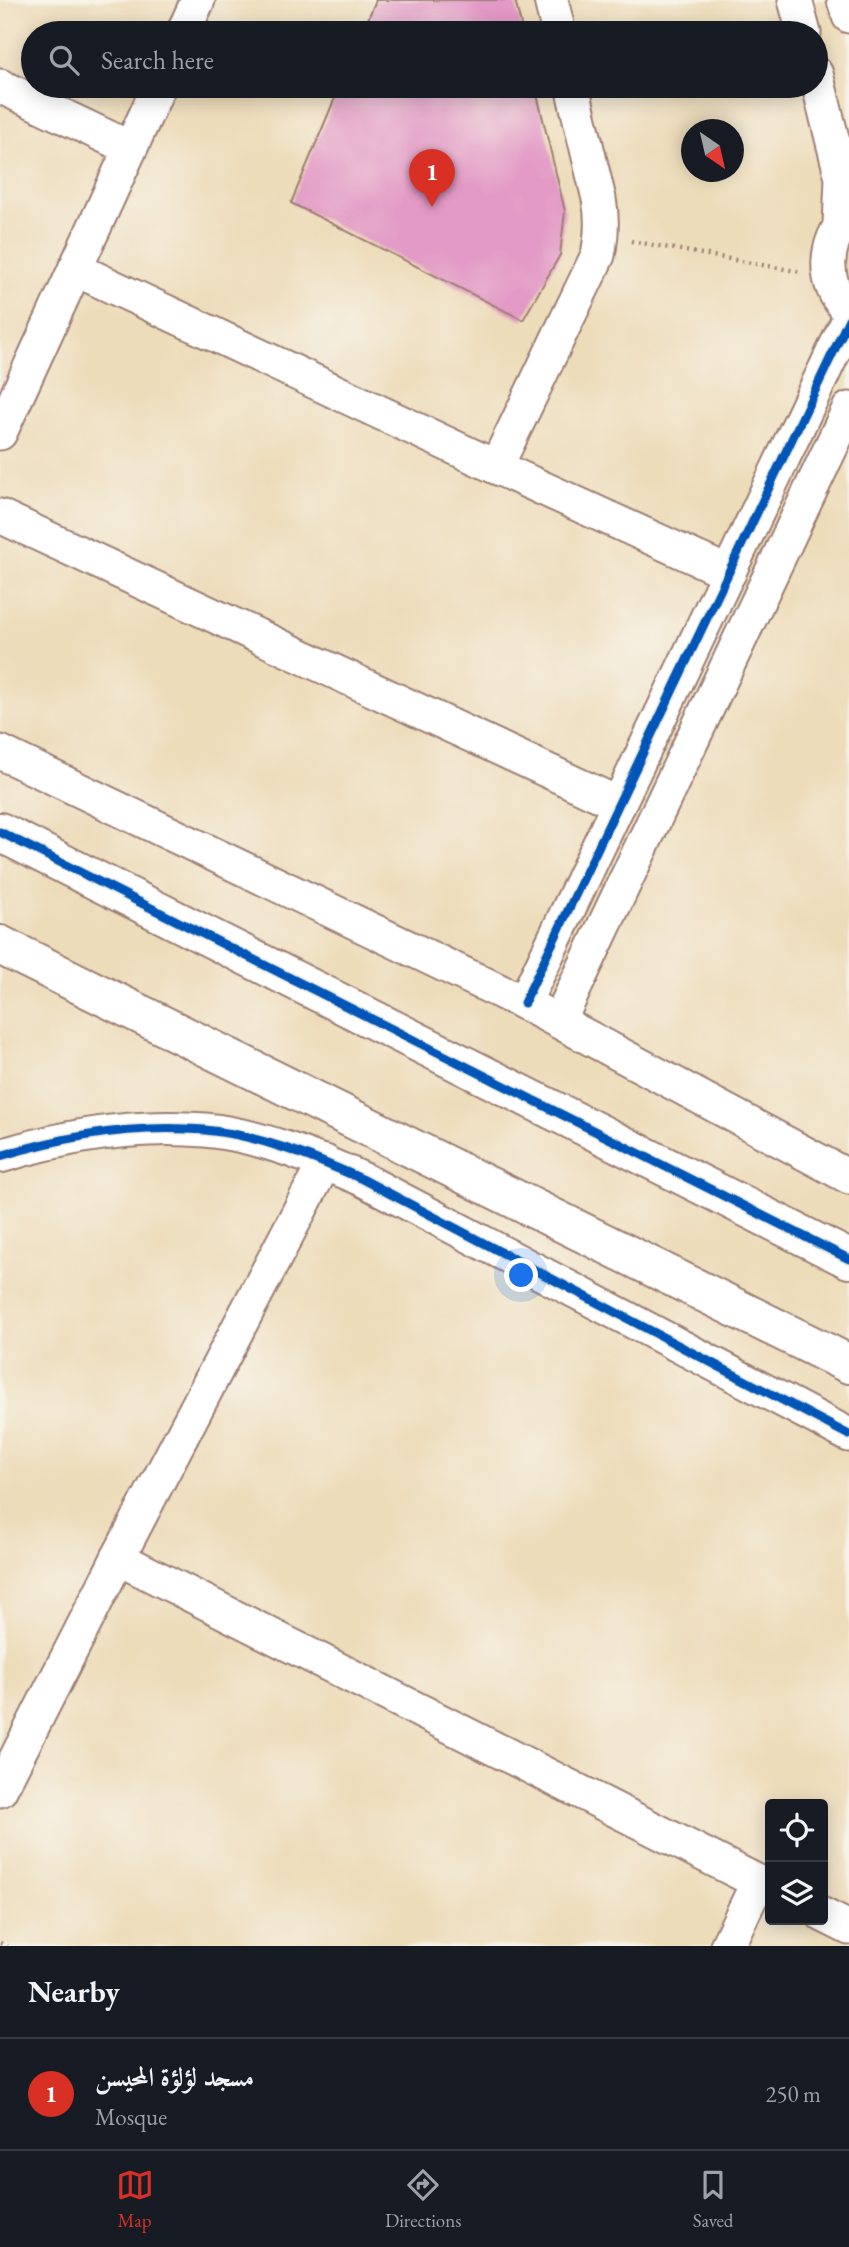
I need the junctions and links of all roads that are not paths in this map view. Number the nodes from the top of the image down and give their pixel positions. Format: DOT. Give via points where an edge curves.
graph roads {
  1 [pos="198,0"];
  2 [pos="551,0"];
  3 [pos="795,0"];
  4 [pos="845,0"];
  5 [pos="849,16"];
  6 [pos="188,21"];
  7 [pos="556,21"];
  8 [pos="801,21"];
  9 [pos="0,86"];
  10 [pos="21,96"];
  11 [pos="25,98"];
  12 [pos="154,98"];
  13 [pos="575,98"];
  14 [pos="822,98"];
  15 [pos="131,148"];
  16 [pos="844,220"];
  17 [pos="75,269"];
  18 [pos="849,311"];
  19 [pos="849,319"];
  20 [pos="849,409"];
  21 [pos="0,433"];
  22 [pos="496,467"];
  23 [pos="0,516"];
  24 [pos="729,573"];
  25 [pos="0,752"];
  26 [pos="619,804"];
  27 [pos="0,832"];
  28 [pos="0,945"];
  29 [pos="524,1003"];
  30 [pos="559,1021"];
  31 [pos="0,1156"];
  32 [pos="325,1163"];
  33 [pos="849,1177"];
  34 [pos="849,1259"];
  35 [pos="849,1364"];
  36 [pos="849,1435"];
  37 [pos="118,1558"];
  38 [pos="0,1790"];
  39 [pos="764,1885"];
  40 [pos="828,1918"];
  41 [pos="849,1928"];
  42 [pos="727,1946"];
  1 -- 6 [label="street"];
  2 -- 7 [label="street"];
  3 -- 8 [label="street"];
  4 -- 5 [label="street"];
  9 -- 10 [label="street"];
  11 -- 15 [label="street"];
  12 -- 15 [label="street"];
  13 -- 22 [label="street" via="602,217 598,255"];
  14 -- 16 [label="street" via="842,178"];
  15 -- 17 [label="street"];
  16 -- 18 [label="street" via="828,259 834,291"];
  17 -- 21 [label="street"];
  17 -- 22 [label="street"];
  19 -- 24 [label="street"];
  20 -- 30 [label="street"];
  22 -- 24 [label="street"];
  23 -- 26 [label="street"];
  24 -- 26 [label="street"];
  25 -- 29 [label="street"];
  26 -- 29 [label="street"];
  27 -- 34 [label="street"];
  28 -- 35 [label="street"];
  29 -- 30 [label="street"];
  30 -- 33 [label="street"];
  31 -- 32 [label="street" via="41,1143 140,1128 206,1130 295,1151"];
  32 -- 36 [label="street"];
  32 -- 37 [label="street"];
  37 -- 38 [label="street"];
  37 -- 39 [label="street"];
  39 -- 42 [label="street"];
  40 -- 41 [label="street"];
}
